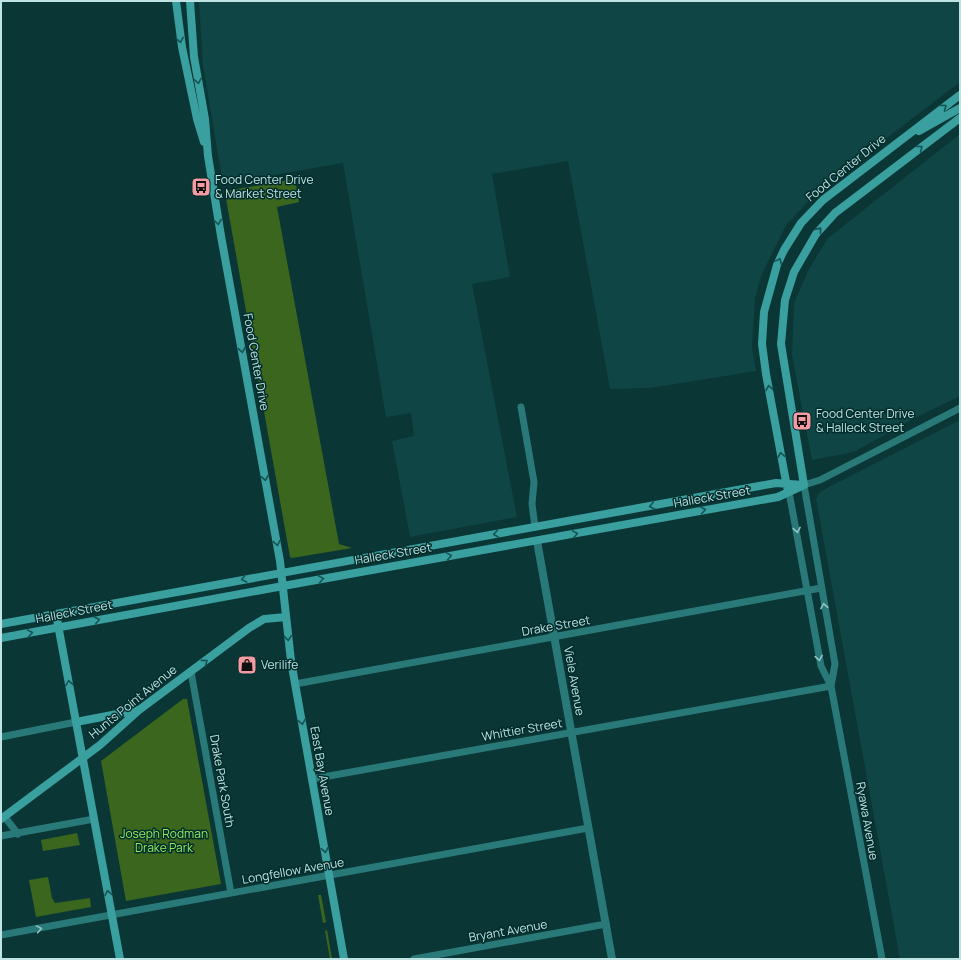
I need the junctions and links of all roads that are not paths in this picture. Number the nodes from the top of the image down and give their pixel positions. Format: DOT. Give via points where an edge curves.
graph roads {
  1 [pos="176,1"];
  2 [pos="190,1"];
  3 [pos="960,95"];
  4 [pos="960,108"];
  5 [pos="960,118"];
  6 [pos="895,144"];
  7 [pos="208,156"];
  8 [pos="521,407"];
  9 [pos="960,408"];
  10 [pos="786,483"];
  11 [pos="804,485"];
  12 [pos="788,492"];
  13 [pos="535,527"];
  14 [pos="537,541"];
  15 [pos="282,572"];
  16 [pos="283,586"];
  17 [pos="821,588"];
  18 [pos="808,591"];
  19 [pos="56,614"];
  20 [pos="286,616"];
  21 [pos="1,624"];
  22 [pos="59,628"];
  23 [pos="1,638"];
  24 [pos="554,638"];
  25 [pos="191,672"];
  26 [pos="295,684"];
  27 [pos="832,686"];
  28 [pos="139,710"];
  29 [pos="76,722"];
  30 [pos="571,733"];
  31 [pos="1,737"];
  32 [pos="83,758"];
  33 [pos="312,779"];
  34 [pos="3,818"];
  35 [pos="94,819"];
  36 [pos="588,828"];
  37 [pos="18,834"];
  38 [pos="1,836"];
  39 [pos="329,876"];
  40 [pos="231,893"];
  41 [pos="112,916"];
  42 [pos="606,924"];
  43 [pos="1,936"];
  44 [pos="120,959"];
  45 [pos="344,959"];
  46 [pos="414,959"];
  47 [pos="612,959"];
  48 [pos="882,959"];
  1 -- 7 [label="main road, Food Center Drive, one-way" via="197,119"];
  2 -- 7 [label="main road, Food Center Drive, one-way" via="194,57 206,119"];
  6 -- 3 [label="main road, Food Center Drive, one-way"];
  4 -- 6 [label="main road"];
  11 -- 5 [label="main road, one-way" via="781,344 785,300 794,272 816,234 835,213"];
  10 -- 6 [label="main road, Food Center Drive, one-way" via="762,344 764,312 771,280 784,250 812,210 835,189"];
  7 -- 15 [label="main road, Food Center Drive, one-way"];
  8 -- 13 [label="street, Viele Avenue" via="534,482 532,504"];
  9 -- 11 [label="street" via="820,480"];
  10 -- 11 [label="main road, Halleck Street"];
  10 -- 12 [label="main road, Food Center Drive"];
  10 -- 13 [label="main road, Halleck Street, one-way"];
  11 -- 12 [label="main road, Halleck Street"];
  11 -- 17 [label="street, Ryawa Avenue"];
  14 -- 12 [label="main road, Halleck Street, one-way" via="772,498"];
  12 -- 18 [label="street, Ryawa Avenue, one-way"];
  13 -- 14 [label="main road, Viele Avenue"];
  13 -- 15 [label="main road, Halleck Street, one-way"];
  16 -- 14 [label="main road, Halleck Street, one-way"];
  14 -- 24 [label="street, Viele Avenue"];
  15 -- 16 [label="main road, Food Center Drive"];
  15 -- 19 [label="main road, Halleck Street, one-way"];
  16 -- 20 [label="main road, East Bay Avenue"];
  22 -- 16 [label="main road, Halleck Street, one-way"];
  17 -- 18 [label="street, Drake Street"];
  27 -- 17 [label="street, Ryawa Avenue, one-way" via="835,664"];
  18 -- 24 [label="street, Drake Street"];
  18 -- 27 [label="street, Ryawa Avenue, one-way" via="821,666"];
  19 -- 21 [label="main road, Halleck Street"];
  19 -- 22 [label="main road"];
  25 -- 20 [label="main road, Hunts Point Avenue, one-way" via="249,628 264,620"];
  20 -- 26 [label="main road, East Bay Avenue, one-way"];
  23 -- 22 [label="main road, Halleck Street, one-way"];
  29 -- 22 [label="main road, one-way"];
  24 -- 26 [label="street, Drake Street"];
  24 -- 30 [label="street, Viele Avenue"];
  25 -- 28 [label="main road, Hunts Point Avenue"];
  25 -- 40 [label="street, Drake Park South"];
  26 -- 33 [label="main road, East Bay Avenue, one-way"];
  27 -- 30 [label="street, Whittier Street"];
  27 -- 48 [label="street, Ryawa Avenue"];
  28 -- 29 [label="main road"];
  28 -- 32 [label="main road, Hunts Point Avenue"];
  29 -- 31 [label="street"];
  29 -- 32 [label="main road"];
  30 -- 33 [label="street, Whittier Street"];
  30 -- 36 [label="street, Viele Avenue"];
  32 -- 34 [label="main road, Hunts Point Avenue"];
  32 -- 35 [label="main road"];
  33 -- 39 [label="main road, East Bay Avenue, one-way"];
  34 -- 37 [label="street"];
  35 -- 37 [label="street"];
  41 -- 35 [label="main road, one-way"];
  36 -- 39 [label="street, Longfellow Avenue"];
  36 -- 42 [label="street, Viele Avenue"];
  37 -- 38 [label="street"];
  39 -- 40 [label="street, Longfellow Avenue"];
  39 -- 45 [label="main road, East Bay Avenue"];
  40 -- 41 [label="street, Longfellow Avenue"];
  43 -- 41 [label="street, Longfellow Avenue, one-way"];
  41 -- 44 [label="main road"];
  42 -- 46 [label="street, Bryant Avenue"];
  42 -- 47 [label="street, Viele Avenue"];
}
